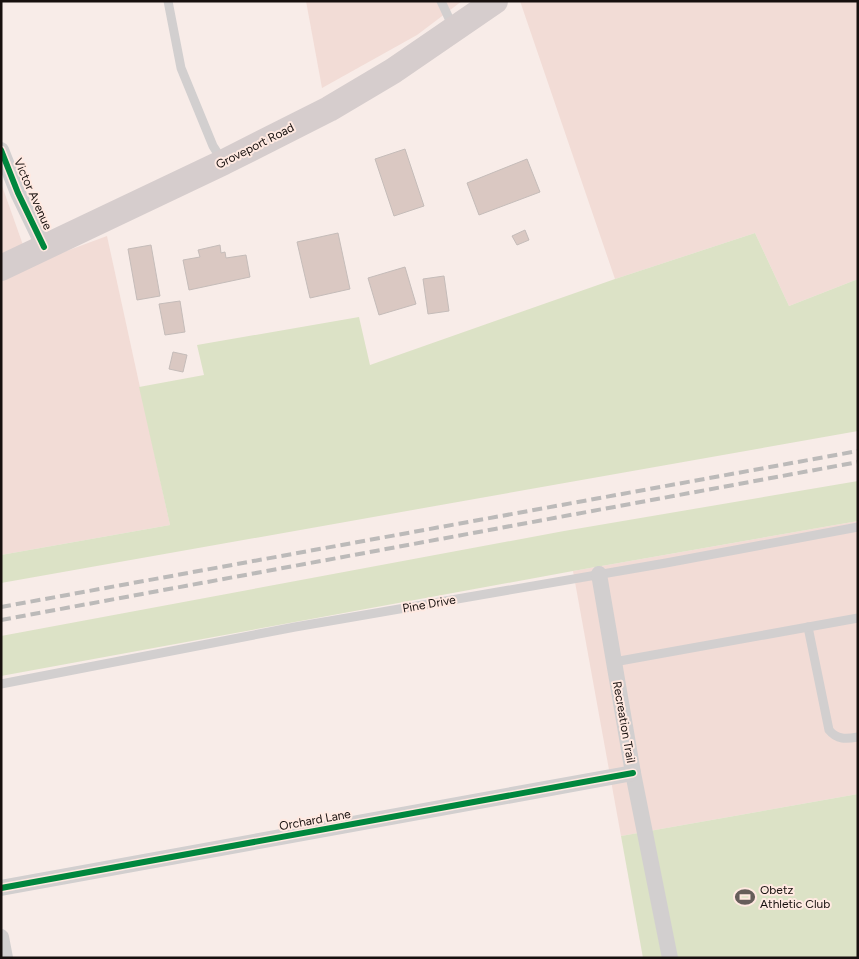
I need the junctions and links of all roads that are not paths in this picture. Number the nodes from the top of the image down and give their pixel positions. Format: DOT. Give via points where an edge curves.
graph roads {
  1 [pos="168,1"];
  2 [pos="442,1"];
  3 [pos="495,1"];
  4 [pos="454,29"];
  5 [pos="1,150"];
  6 [pos="224,162"];
  7 [pos="44,247"];
  8 [pos="1,268"];
  9 [pos="858,527"];
  10 [pos="599,574"];
  11 [pos="858,618"];
  12 [pos="808,627"];
  13 [pos="614,662"];
  14 [pos="1,684"];
  15 [pos="858,737"];
  16 [pos="633,773"];
  17 [pos="1,888"];
  18 [pos="1,937"];
  19 [pos="5,958"];
  20 [pos="670,958"];
  1 -- 6 [label="lane" via="181,68 213,146"];
  2 -- 4 [label="lane"];
  3 -- 4 [label="main road, Groveport Road"];
  4 -- 6 [label="main road, Groveport Road" via="393,71 328,109"];
  5 -- 7 [label="street, Victor Avenue"];
  6 -- 7 [label="main road, Groveport Road"];
  7 -- 8 [label="main road, Groveport Road"];
  9 -- 10 [label="lane, Pine Drive"];
  10 -- 13 [label="street, Recreation Trail"];
  10 -- 14 [label="lane, Pine Drive" via="295,627"];
  11 -- 12 [label="lane"];
  12 -- 13 [label="lane"];
  12 -- 15 [label="lane" via="829,730 835,737"];
  13 -- 16 [label="street, Recreation Trail"];
  16 -- 17 [label="street, Orchard Lane"];
  16 -- 20 [label="street, Recreation Trail"];
  18 -- 19 [label="street"];
}
